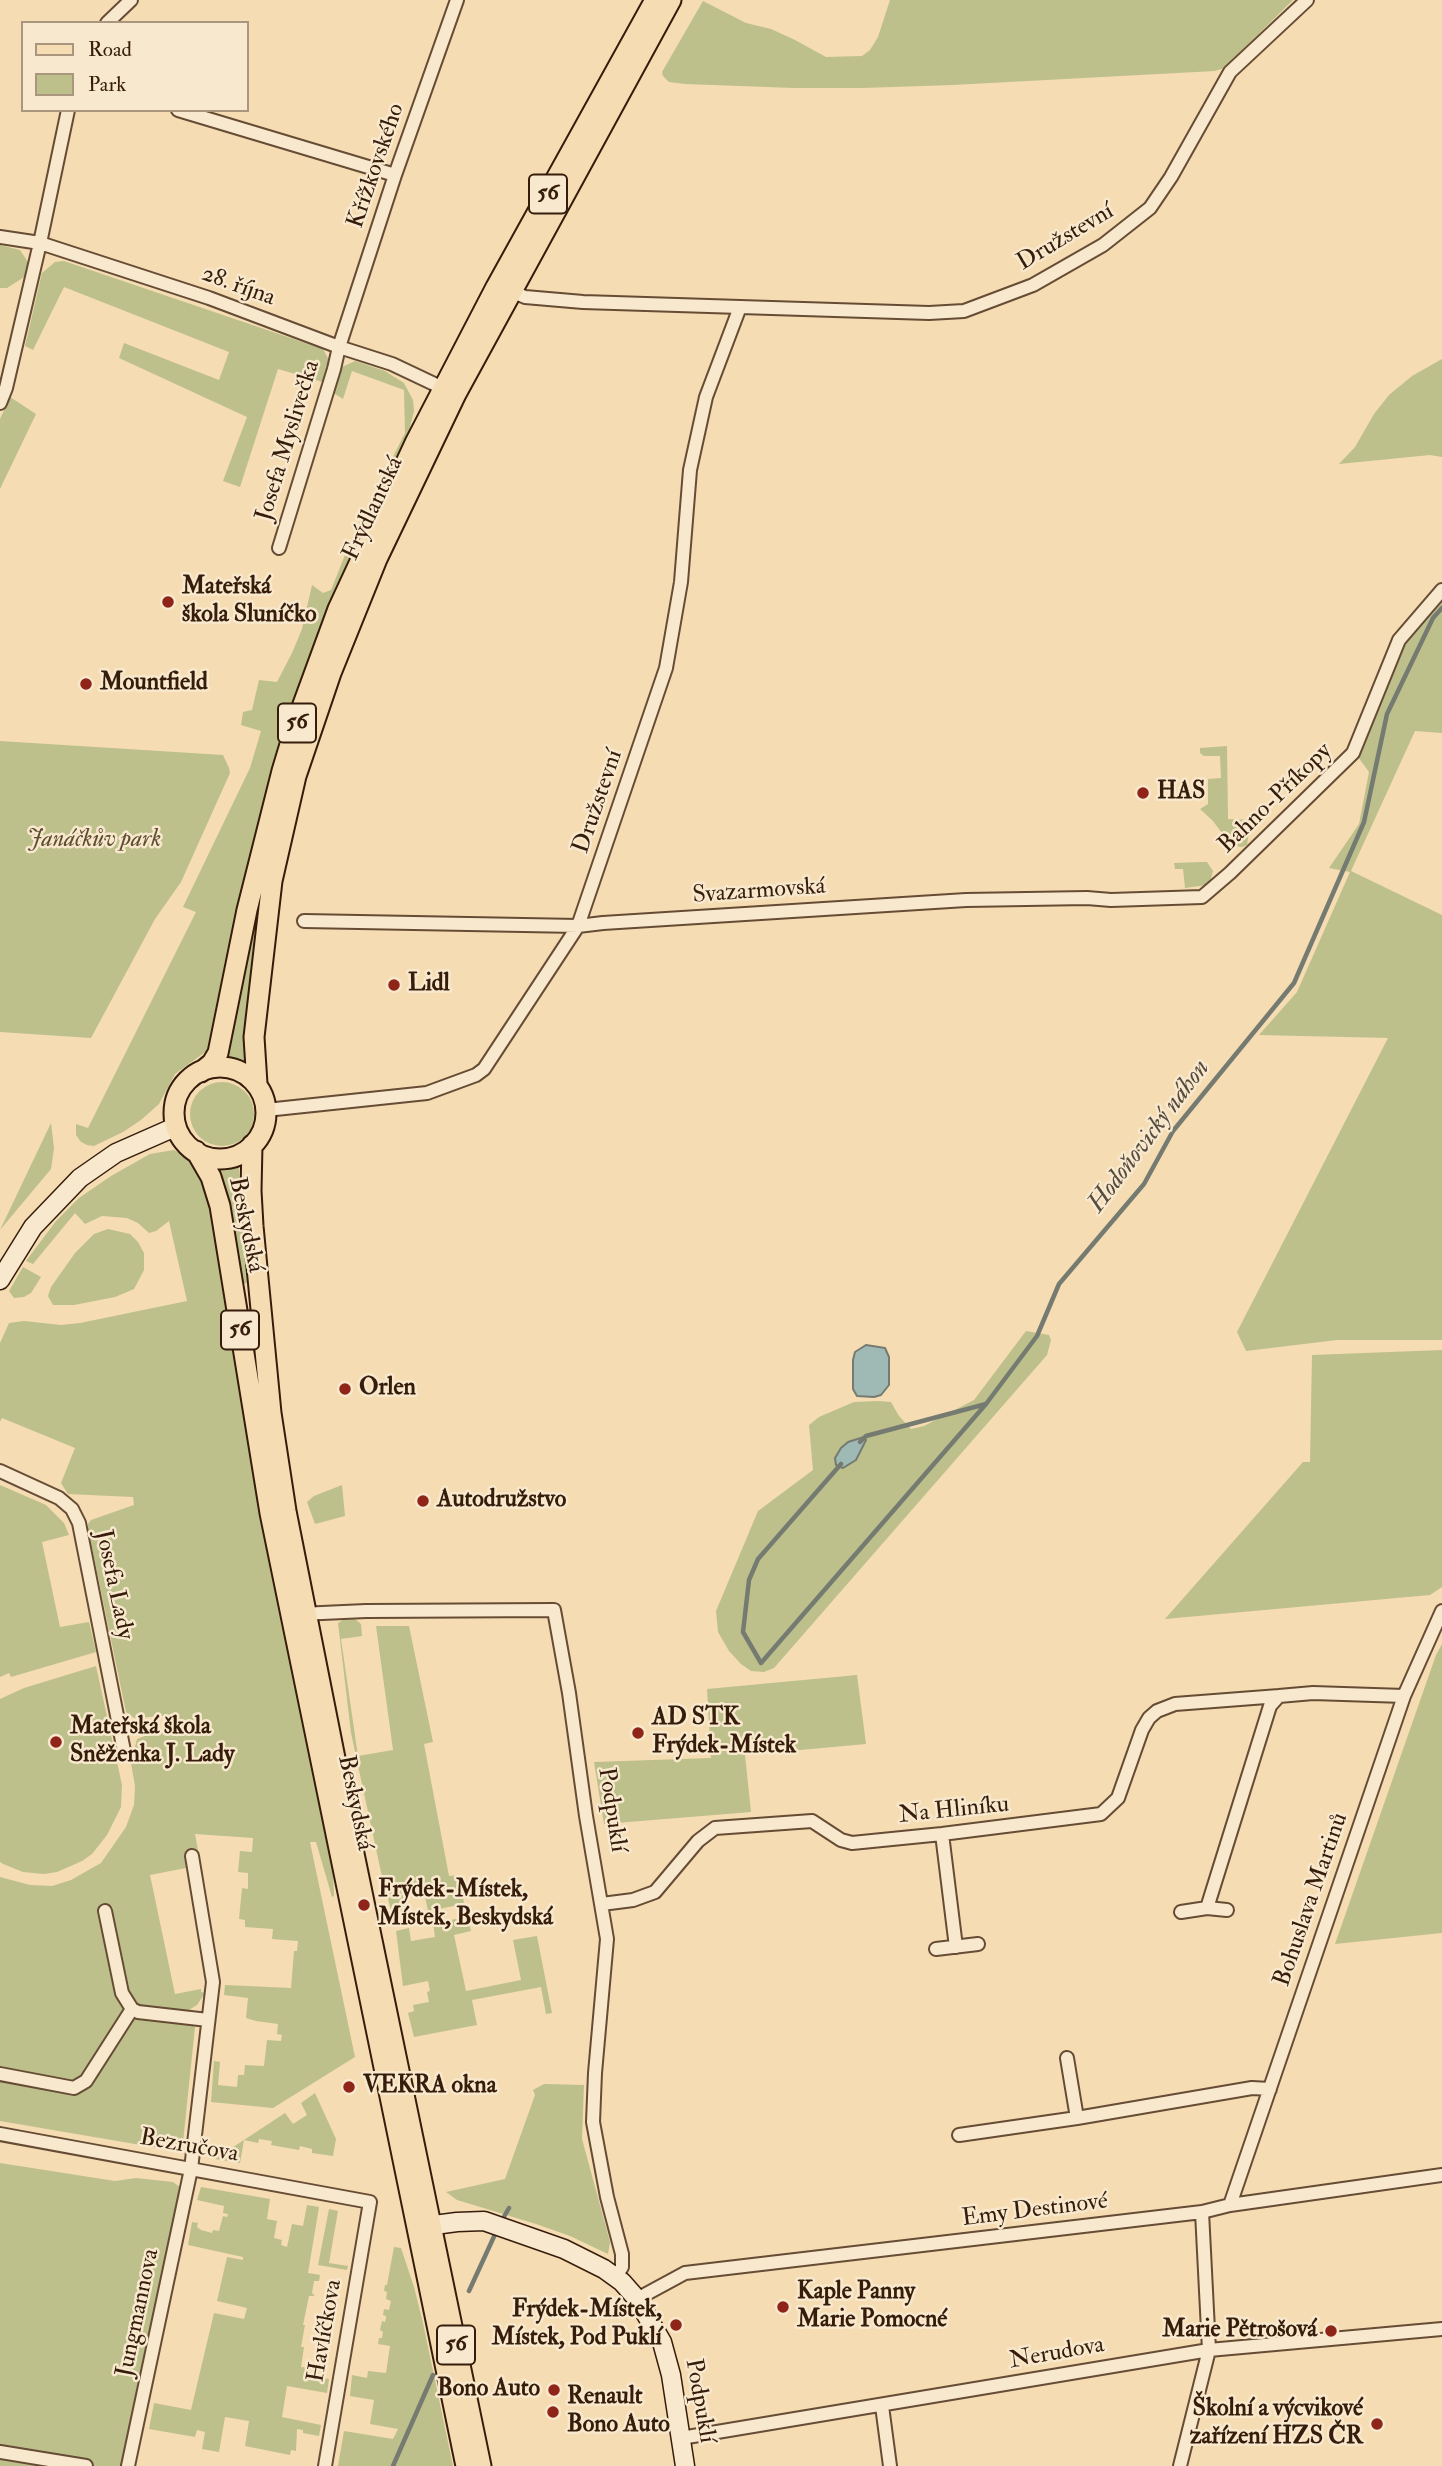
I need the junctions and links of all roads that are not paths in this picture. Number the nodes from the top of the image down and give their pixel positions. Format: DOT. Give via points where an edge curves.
graph roads {
  1 [pos="131,0"];
  2 [pos="457,0"];
  3 [pos="655,0"];
  4 [pos="671,0"];
  5 [pos="1307,0"];
  6 [pos="109,21"];
  7 [pos="68,112"];
  8 [pos="185,112"];
  9 [pos="395,175"];
  10 [pos="0,237"];
  11 [pos="40,243"];
  12 [pos="511,290"];
  13 [pos="740,307"];
  14 [pos="339,347"];
  15 [pos="450,391"];
  16 [pos="0,403"];
  17 [pos="279,548"];
  18 [pos="1442,590"];
  19 [pos="1213,889"];
  20 [pos="304,921"];
  21 [pos="578,926"];
  22 [pos="201,1072"];
  23 [pos="257,1084"];
  24 [pos="266,1110"];
  25 [pos="175,1127"];
  26 [pos="252,1145"];
  27 [pos="196,1151"];
  28 [pos="0,1280"];
  29 [pos="0,1471"];
  30 [pos="1442,1611"];
  31 [pos="298,1615"];
  32 [pos="1279,1696"];
  33 [pos="1404,1696"];
  34 [pos="124,1751"];
  35 [pos="942,1835"];
  36 [pos="192,1856"];
  37 [pos="602,1904"];
  38 [pos="1207,1908"];
  39 [pos="1227,1910"];
  40 [pos="105,1911"];
  41 [pos="1181,1912"];
  42 [pos="978,1944"];
  43 [pos="956,1947"];
  44 [pos="936,1949"];
  45 [pos="132,2008"];
  46 [pos="208,2020"];
  47 [pos="1067,2058"];
  48 [pos="0,2074"];
  49 [pos="1270,2089"];
  50 [pos="1077,2118"];
  51 [pos="0,2134"];
  52 [pos="959,2135"];
  53 [pos="191,2169"];
  54 [pos="1442,2175"];
  55 [pos="370,2202"];
  56 [pos="1230,2205"];
  57 [pos="1202,2212"];
  58 [pos="424,2226"];
  59 [pos="616,2277"];
  60 [pos="638,2299"];
  61 [pos="1442,2329"];
  62 [pos="1209,2350"];
  63 [pos="882,2406"];
  64 [pos="681,2438"];
  65 [pos="0,2452"];
  66 [pos="86,2466"];
  67 [pos="128,2466"];
  68 [pos="325,2466"];
  69 [pos="466,2466"];
  70 [pos="481,2466"];
  71 [pos="685,2466"];
  72 [pos="890,2466"];
  73 [pos="1180,2466"];
  1 -- 6 [label="street"];
  2 -- 9 [label="street, Křížkovského"];
  3 -- 15 [label="main road, Frýdlantská / 56" via="496,287"];
  4 -- 12 [label="main road, Frýdlantská / 56"];
  5 -- 13 [label="street, Družstevní" via="1230,72 1150,208 1103,244 1033,285 964,312"];
  7 -- 11 [label="street"];
  8 -- 9 [label="street"];
  9 -- 14 [label="street, Křížkovského"];
  10 -- 11 [label="street, 28. října"];
  11 -- 14 [label="street, 28. října" via="209,298"];
  11 -- 16 [label="street"];
  12 -- 13 [label="street, Družstevní" via="525,297 583,302"];
  12 -- 15 [label="main road, Frýdlantská / 56"];
  13 -- 21 [label="street, Družstevní" via="706,397 690,470 681,582 666,668"];
  14 -- 15 [label="street, 28. října" via="392,364"];
  14 -- 17 [label="street, Josefa Myslivečka"];
  15 -- 22 [label="main road, Frýdlantská / 56" via="386,501 307,693 264,839 218,1053"];
  15 -- 23 [label="main road, Frýdlantská / 56" via="352,617 296,776 269,903 254,1037"];
  18 -- 19 [label="street, Bahno-Příkopy" via="1399,639 1353,753"];
  19 -- 21 [label="street, Svazarmovská" via="1202,897 1186,898 966,900"];
  20 -- 21 [label="street, Svazarmovská"];
  21 -- 24 [label="street, Družstevní" via="484,1069 476,1074 427,1093"];
  22 -- 23 [label="main road" via="228,1069"];
  22 -- 25 [label="main road, 56" via="177,1095"];
  23 -- 24 [label="main road, 56"];
  24 -- 26 [label="main road, 56" via="263,1129"];
  25 -- 27 [label="main road, 56"];
  25 -- 28 [label="street" via="116,1153 80,1178 33,1227"];
  26 -- 27 [label="main road" via="238,1156 221,1159"];
  26 -- 31 [label="main road, Beskydská / 56" via="252,1212 271,1413"];
  27 -- 31 [label="main road, Beskydská / 56" via="220,1206 253,1418"];
  29 -- 34 [label="street, Josefa Lady" via="59,1498 79,1523"];
  30 -- 33 [label="street, Bohuslava Martinů"];
  31 -- 37 [label="street, Podpuklí" via="554,1611"];
  31 -- 58 [label="main road, Beskydská / 56"];
  32 -- 33 [label="street, Na Hliníku"];
  32 -- 35 [label="street, Na Hliníku" via="1175,1704 1157,1711 1142,1730 1118,1798 1101,1814"];
  32 -- 38 [label="street" via="1270,1706"];
  33 -- 49 [label="street, Bohuslava Martinů"];
  35 -- 37 [label="street, Na Hliníku" via="852,1843 812,1821 715,1828 698,1841 655,1892"];
  35 -- 43 [label="street"];
  36 -- 46 [label="street, Jungmannova" via="213,1982"];
  37 -- 59 [label="street, Podpuklí" via="607,1939 593,2122 622,2254"];
  38 -- 39 [label="street"];
  38 -- 41 [label="street"];
  40 -- 45 [label="street" via="122,1993"];
  42 -- 43 [label="street"];
  43 -- 44 [label="street"];
  45 -- 46 [label="street"];
  45 -- 48 [label="street" via="86,2081 74,2088"];
  46 -- 53 [label="street, Jungmannova"];
  47 -- 50 [label="street"];
  49 -- 50 [label="street" via="1252,2088"];
  49 -- 56 [label="street, Bohuslava Martinů"];
  50 -- 52 [label="street"];
  51 -- 53 [label="street, Bezručova"];
  53 -- 55 [label="street, Bezručova"];
  53 -- 67 [label="street, Jungmannova"];
  54 -- 56 [label="street, Emy Destinové"];
  55 -- 68 [label="street, Havlíčkova"];
  56 -- 57 [label="street, Emy Destinové"];
  57 -- 60 [label="street, Emy Destinové" via="685,2273"];
  57 -- 62 [label="street"];
  58 -- 59 [label="street, Podpuklí" via="484,2221 564,2249"];
  58 -- 69 [label="main road, Beskydská / 56"];
  58 -- 70 [label="main road, Beskydská / 56"];
  59 -- 60 [label="street, Podpuklí"];
  60 -- 64 [label="street, Podpuklí" via="665,2351"];
  61 -- 62 [label="street, Nerudova"];
  62 -- 63 [label="street, Nerudova"];
  62 -- 73 [label="street"];
  63 -- 64 [label="street, Nerudova"];
  63 -- 72 [label="street"];
  64 -- 71 [label="street, Podpuklí"];
  65 -- 66 [label="street"];
}
